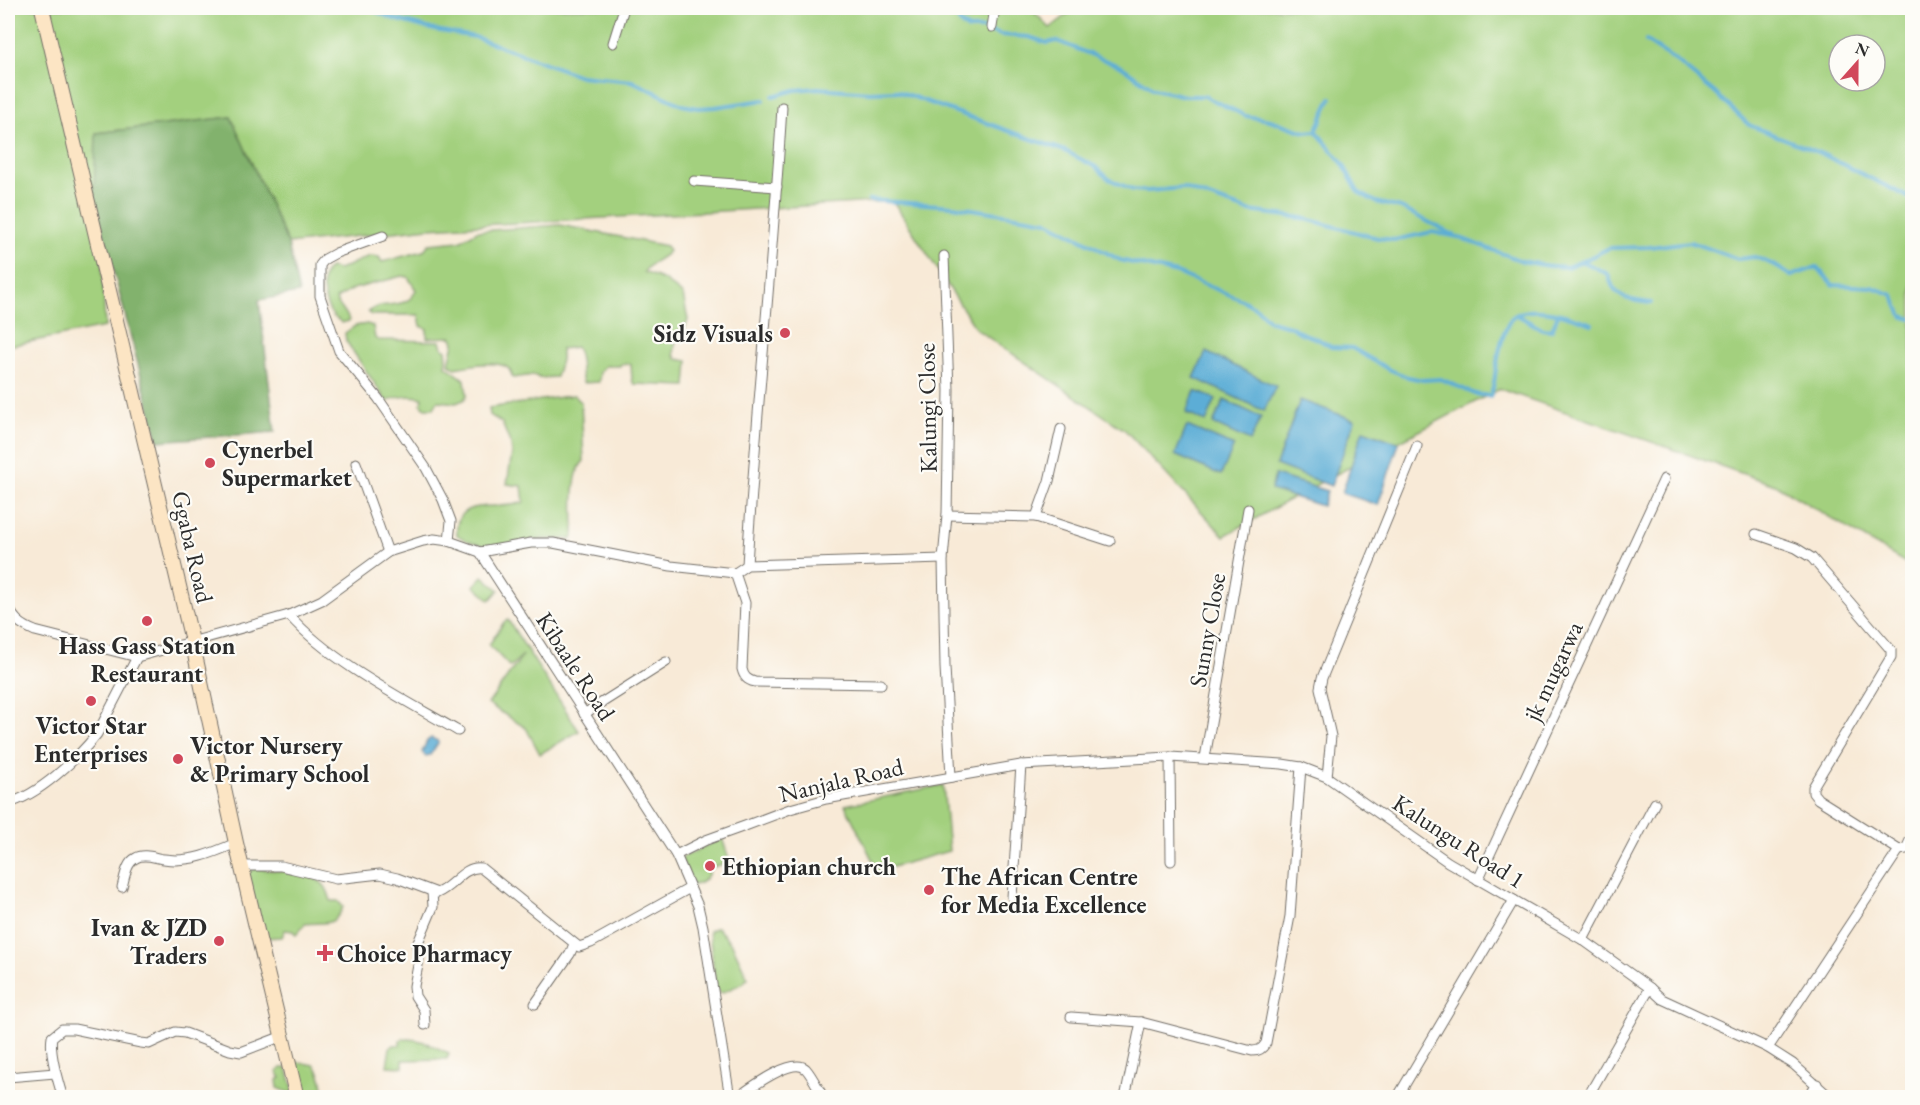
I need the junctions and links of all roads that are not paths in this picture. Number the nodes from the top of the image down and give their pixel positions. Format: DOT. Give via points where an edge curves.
graph roads {
  1 [pos="42,8"];
  2 [pos="624,8"];
  3 [pos="995,8"];
  4 [pos="992,27"];
  5 [pos="613,43"];
  6 [pos="782,107"];
  7 [pos="694,181"];
  8 [pos="777,187"];
  9 [pos="383,236"];
  10 [pos="944,256"];
  11 [pos="1061,429"];
  12 [pos="1417,446"];
  13 [pos="356,463"];
  14 [pos="1664,479"];
  15 [pos="1248,508"];
  16 [pos="947,515"];
  17 [pos="1036,517"];
  18 [pos="1756,534"];
  19 [pos="448,541"];
  20 [pos="1110,541"];
  21 [pos="388,552"];
  22 [pos="480,552"];
  23 [pos="943,559"];
  24 [pos="747,565"];
  25 [pos="735,573"];
  26 [pos="8,606"];
  27 [pos="289,615"];
  28 [pos="192,640"];
  29 [pos="137,657"];
  30 [pos="666,662"];
  31 [pos="881,684"];
  32 [pos="584,714"];
  33 [pos="459,731"];
  34 [pos="1170,757"];
  35 [pos="1205,758"];
  36 [pos="1021,765"];
  37 [pos="1300,767"];
  38 [pos="951,777"];
  39 [pos="1327,777"];
  40 [pos="8,803"];
  41 [pos="1655,803"];
  42 [pos="1912,836"];
  43 [pos="237,843"];
  44 [pos="1906,851"];
  45 [pos="676,855"];
  46 [pos="1171,861"];
  47 [pos="242,866"];
  48 [pos="1478,880"];
  49 [pos="122,887"];
  50 [pos="690,888"];
  51 [pos="432,892"];
  52 [pos="1012,897"];
  53 [pos="1514,900"];
  54 [pos="1583,940"];
  55 [pos="574,944"];
  56 [pos="1650,988"];
  57 [pos="535,1004"];
  58 [pos="1071,1017"];
  59 [pos="1142,1022"];
  60 [pos="425,1025"];
  61 [pos="283,1036"];
  62 [pos="1768,1048"];
  63 [pos="55,1073"];
  64 [pos="8,1077"];
  65 [pos="1817,1084"];
  66 [pos="63,1098"];
  67 [pos="297,1098"];
  68 [pos="730,1098"];
  69 [pos="736,1098"];
  70 [pos="824,1098"];
  71 [pos="1125,1098"];
  72 [pos="1397,1098"];
  73 [pos="1587,1098"];
  74 [pos="1807,1098"];
  75 [pos="1831,1098"];
  1 -- 28 [label="main road, Ggaba Road"];
  2 -- 5 [label="street"];
  3 -- 4 [label="street"];
  6 -- 8 [label="street"];
  7 -- 8 [label="street"];
  8 -- 24 [label="street"];
  9 -- 19 [label="street" via="325,259 320,265 320,296 339,351 378,398 443,500 451,521"];
  10 -- 16 [label="street, Kalungi Close" via="949,390"];
  11 -- 17 [label="street"];
  12 -- 39 [label="street" via="1322,678 1320,688 1331,736"];
  13 -- 21 [label="street"];
  14 -- 48 [label="street, jk mugarwa"];
  15 -- 35 [label="street, Sunny Close"];
  16 -- 17 [label="street"];
  16 -- 23 [label="street, Kalungi Close"];
  17 -- 20 [label="street"];
  18 -- 44 [label="street" via="1812,558 1891,650 1891,657 1813,792 1818,799"];
  19 -- 21 [label="street" via="423,541"];
  19 -- 22 [label="street"];
  21 -- 27 [label="street" via="322,600"];
  22 -- 25 [label="street" via="553,543 671,566"];
  22 -- 32 [label="street, Kibaale Road"];
  23 -- 24 [label="street"];
  23 -- 38 [label="street, Kalungi Close"];
  24 -- 25 [label="street"];
  25 -- 31 [label="street" via="745,603 742,669 747,679"];
  26 -- 29 [label="street" via="13,619 25,627"];
  27 -- 28 [label="street"];
  27 -- 33 [label="street" via="340,658"];
  28 -- 29 [label="street"];
  28 -- 43 [label="main road, Ggaba Road"];
  29 -- 40 [label="street" via="97,734 36,790"];
  30 -- 32 [label="street"];
  32 -- 45 [label="street, Kibaale Road"];
  34 -- 35 [label="street, Kalungu Road 1"];
  34 -- 36 [label="street, Kalungu Road 1"];
  34 -- 46 [label="street"];
  35 -- 37 [label="street, Kalungu Road 1"];
  36 -- 38 [label="street, Nanjala Road"];
  36 -- 52 [label="street"];
  37 -- 39 [label="street, Kalungu Road 1"];
  37 -- 59 [label="street" via="1290,916 1263,1048 1252,1051"];
  38 -- 45 [label="street, Nanjala Road" via="790,809"];
  39 -- 48 [label="street, Kalungu Road 1"];
  41 -- 54 [label="street"];
  42 -- 44 [label="street"];
  43 -- 47 [label="main road, Ggaba Road"];
  43 -- 49 [label="street" via="193,858 140,856 129,864"];
  44 -- 62 [label="street"];
  45 -- 50 [label="street, Kibaale Road"];
  47 -- 51 [label="street" via="281,866 336,879 380,874"];
  47 -- 61 [label="main road, Ggaba Road"];
  48 -- 53 [label="street, Kalungu Road 1"];
  50 -- 55 [label="street" via="583,947"];
  50 -- 68 [label="street, Kibaale Road" via="703,927"];
  51 -- 55 [label="street" via="445,890 467,870 481,867"];
  51 -- 60 [label="street" via="433,907 417,945 419,960 414,986 424,1010"];
  53 -- 54 [label="street, Kalungu Road 1"];
  53 -- 72 [label="street"];
  54 -- 56 [label="street, Kalungu Road 1"];
  55 -- 57 [label="street"];
  56 -- 62 [label="street, Kalungu Road 1" via="1662,999"];
  56 -- 73 [label="street"];
  58 -- 59 [label="street"];
  59 -- 71 [label="street"];
  61 -- 63 [label="street" via="241,1052 185,1033 175,1032 149,1044 68,1028 52,1037"];
  61 -- 67 [label="main road, Ggaba Road"];
  62 -- 65 [label="street, Kalungu Road 1"];
  63 -- 64 [label="street"];
  63 -- 66 [label="street"];
  65 -- 74 [label="street"];
  65 -- 75 [label="street, Kalungu Road 1"];
  69 -- 70 [label="street" via="783,1068 795,1065 806,1068"];
}
